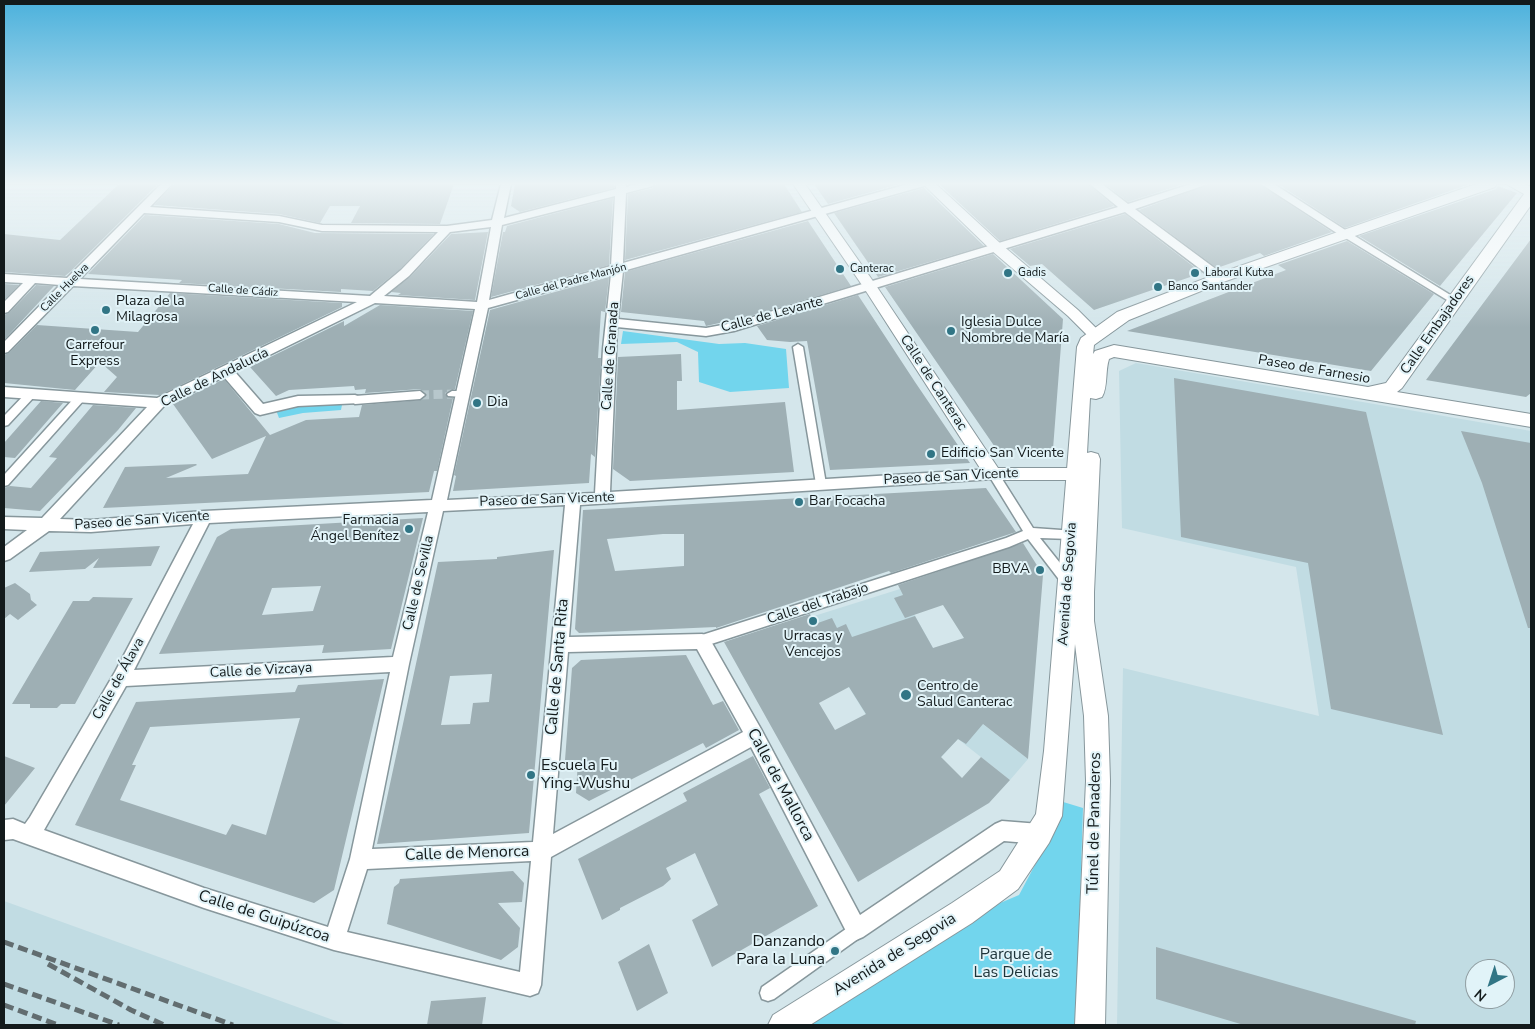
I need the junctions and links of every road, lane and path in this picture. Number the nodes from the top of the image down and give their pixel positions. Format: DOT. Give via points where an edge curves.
graph roads {
  1 [pos="120,232"];
  2 [pos="444,232"];
  3 [pos="496,232"];
  4 [pos="619,232"];
  5 [pos="750,232"];
  6 [pos="832,232"];
  7 [pos="980,232"];
  8 [pos="1046,232"];
  9 [pos="1158,232"];
  10 [pos="1342,232"];
  11 [pos="1355,232"];
  12 [pos="1503,232"];
  13 [pos="1347,235"];
  14 [pos="996,247"];
  15 [pos="617,269"];
  16 [pos="4,278"];
  17 [pos="1220,278"];
  18 [pos="34,279"];
  19 [pos="73,281"];
  20 [pos="870,287"];
  21 [pos="372,300"];
  22 [pos="1455,300"];
  23 [pos="482,306"];
  24 [pos="4,309"];
  25 [pos="612,322"];
  26 [pos="1096,336"];
  27 [pos="798,347"];
  28 [pos="4,349"];
  29 [pos="1123,351"];
  30 [pos="226,370"];
  31 [pos="1396,384"];
  32 [pos="4,392"];
  33 [pos="1369,393"];
  34 [pos="31,394"];
  35 [pos="420,396"];
  36 [pos="80,398"];
  37 [pos="354,400"];
  38 [pos="159,403"];
  39 [pos="1531,407"];
  40 [pos="1531,421"];
  41 [pos="4,422"];
  42 [pos="1083,473"];
  43 [pos="993,474"];
  44 [pos="4,482"];
  45 [pos="821,484"];
  46 [pos="602,497"];
  47 [pos="573,499"];
  48 [pos="438,504"];
  49 [pos="204,518"];
  50 [pos="4,523"];
  51 [pos="45,526"];
  52 [pos="1030,533"];
  53 [pos="1071,534"];
  54 [pos="4,555"];
  55 [pos="1068,582"];
  56 [pos="1083,621"];
  57 [pos="702,641"];
  58 [pos="560,645"];
  59 [pos="400,664"];
  60 [pos="121,678"];
  61 [pos="755,735"];
  62 [pos="4,830"];
  63 [pos="1040,834"];
  64 [pos="28,836"];
  65 [pos="542,851"];
  66 [pos="360,860"];
  67 [pos="856,930"];
  68 [pos="334,940"];
  69 [pos="530,985"];
  70 [pos="768,993"];
  71 [pos="783,1025"];
  72 [pos="1090,1025"];
  1 -- 19 [label="street, Calle Huelva"];
  2 -- 21 [label="street, Calle de Andalucía" via="405,273"];
  3 -- 23 [label="street, Calle de Sevilla"];
  4 -- 15 [label="street, Calle de Granada"];
  5 -- 15 [label="street, Calle del Padre Manjón"];
  6 -- 20 [label="street, Calle de Canterac"];
  7 -- 14 [label="street"];
  8 -- 14 [label="street, Calle de Levante"];
  9 -- 17 [label="street"];
  10 -- 13 [label="street"];
  11 -- 13 [label="main road, Avenida de Segovia"];
  12 -- 22 [label="main road, Calle Embajadores"];
  13 -- 17 [label="main road, Avenida de Segovia"];
  13 -- 22 [label="street"];
  14 -- 20 [label="street, Calle de Levante"];
  14 -- 26 [label="street"];
  15 -- 23 [label="street, Calle del Padre Manjón"];
  15 -- 25 [label="street, Calle de Granada"];
  16 -- 18 [label="street, Calle de Cádiz"];
  17 -- 26 [label="main road, Avenida de Segovia" via="1123,316"];
  18 -- 19 [label="street, Calle de Cádiz"];
  18 -- 24 [label="street"];
  19 -- 21 [label="street, Calle de Cádiz"];
  19 -- 28 [label="street, Calle Huelva"];
  20 -- 25 [label="street, Calle de Levante" via="753,322 706,332"];
  20 -- 43 [label="street, Calle de Canterac"];
  21 -- 23 [label="street, Calle de Cádiz"];
  21 -- 30 [label="street, Calle de Andalucía"];
  22 -- 31 [label="main road, Calle Embajadores"];
  23 -- 48 [label="street, Calle de Sevilla" via="457,394"];
  25 -- 46 [label="street, Calle de Granada"];
  26 -- 29 [label="main road"];
  26 -- 31 [label="main road, Paseo de Farnesio"];
  26 -- 42 [label="main road, Avenida de Segovia" via="1085,347"];
  27 -- 45 [label="street"];
  29 -- 33 [label="main road, Paseo de Farnesio"];
  29 -- 42 [label="main road, Avenida de Segovia" via="1107,352 1099,360"];
  30 -- 37 [label="street" via="260,410 298,401"];
  30 -- 38 [label="street, Calle de Andalucía"];
  31 -- 33 [label="main road, Calle Embajadores"];
  31 -- 39 [label="main road, Paseo de Farnesio"];
  32 -- 34 [label="street"];
  33 -- 40 [label="main road, Paseo de Farnesio"];
  34 -- 36 [label="street"];
  34 -- 41 [label="street"];
  35 -- 37 [label="street"];
  36 -- 38 [label="street"];
  36 -- 44 [label="street"];
  38 -- 51 [label="street, Calle de Andalucía"];
  42 -- 43 [label="street, Paseo de San Vicente"];
  42 -- 53 [label="main road, Avenida de Segovia"];
  42 -- 56 [label="main road, Avenida de Segovia"];
  43 -- 45 [label="street, Paseo de San Vicente"];
  43 -- 52 [label="street, Calle de Canterac"];
  45 -- 46 [label="street, Paseo de San Vicente"];
  46 -- 47 [label="street, Paseo de San Vicente"];
  47 -- 48 [label="street, Paseo de San Vicente"];
  47 -- 58 [label="street, Calle de Santa Rita"];
  48 -- 49 [label="street, Paseo de San Vicente"];
  48 -- 59 [label="street, Calle de Sevilla"];
  49 -- 51 [label="street, Paseo de San Vicente"];
  49 -- 60 [label="street, Calle de Álava"];
  50 -- 51 [label="street, Paseo de San Vicente"];
  51 -- 54 [label="street, Calle de Andalucía"];
  52 -- 53 [label="street, Calle del Trabajo"];
  52 -- 55 [label="street, Calle de Canterac"];
  52 -- 57 [label="street, Calle del Trabajo"];
  53 -- 55 [label="main road, Avenida de Segovia"];
  55 -- 63 [label="main road, Avenida de Segovia" via="1052,798 1049,816"];
  56 -- 72 [label="main road, Túnel de Panaderos" via="1096,716 1098,781"];
  57 -- 58 [label="street, Calle del Trabajo"];
  57 -- 61 [label="street, Calle de Mallorca"];
  58 -- 65 [label="street, Calle de Santa Rita"];
  59 -- 60 [label="street, Calle de Vizcaya"];
  59 -- 66 [label="street, Calle de Sevilla"];
  60 -- 64 [label="street, Calle de Álava"];
  61 -- 65 [label="street, Calle de Menorca"];
  61 -- 67 [label="street, Calle de Mallorca"];
  62 -- 64 [label="street, Calle de Guipúzcoa" via="14,829"];
  63 -- 67 [label="street" via="1002,830"];
  63 -- 71 [label="main road, Avenida de Segovia" via="1009,880"];
  64 -- 68 [label="street, Calle de Guipúzcoa"];
  65 -- 66 [label="street, Calle de Menorca"];
  65 -- 69 [label="street, Calle de Santa Rita"];
  66 -- 68 [label="street, Calle de Sevilla"];
  67 -- 70 [label="street"];
  68 -- 69 [label="street, Calle de Guipúzcoa"];
}
